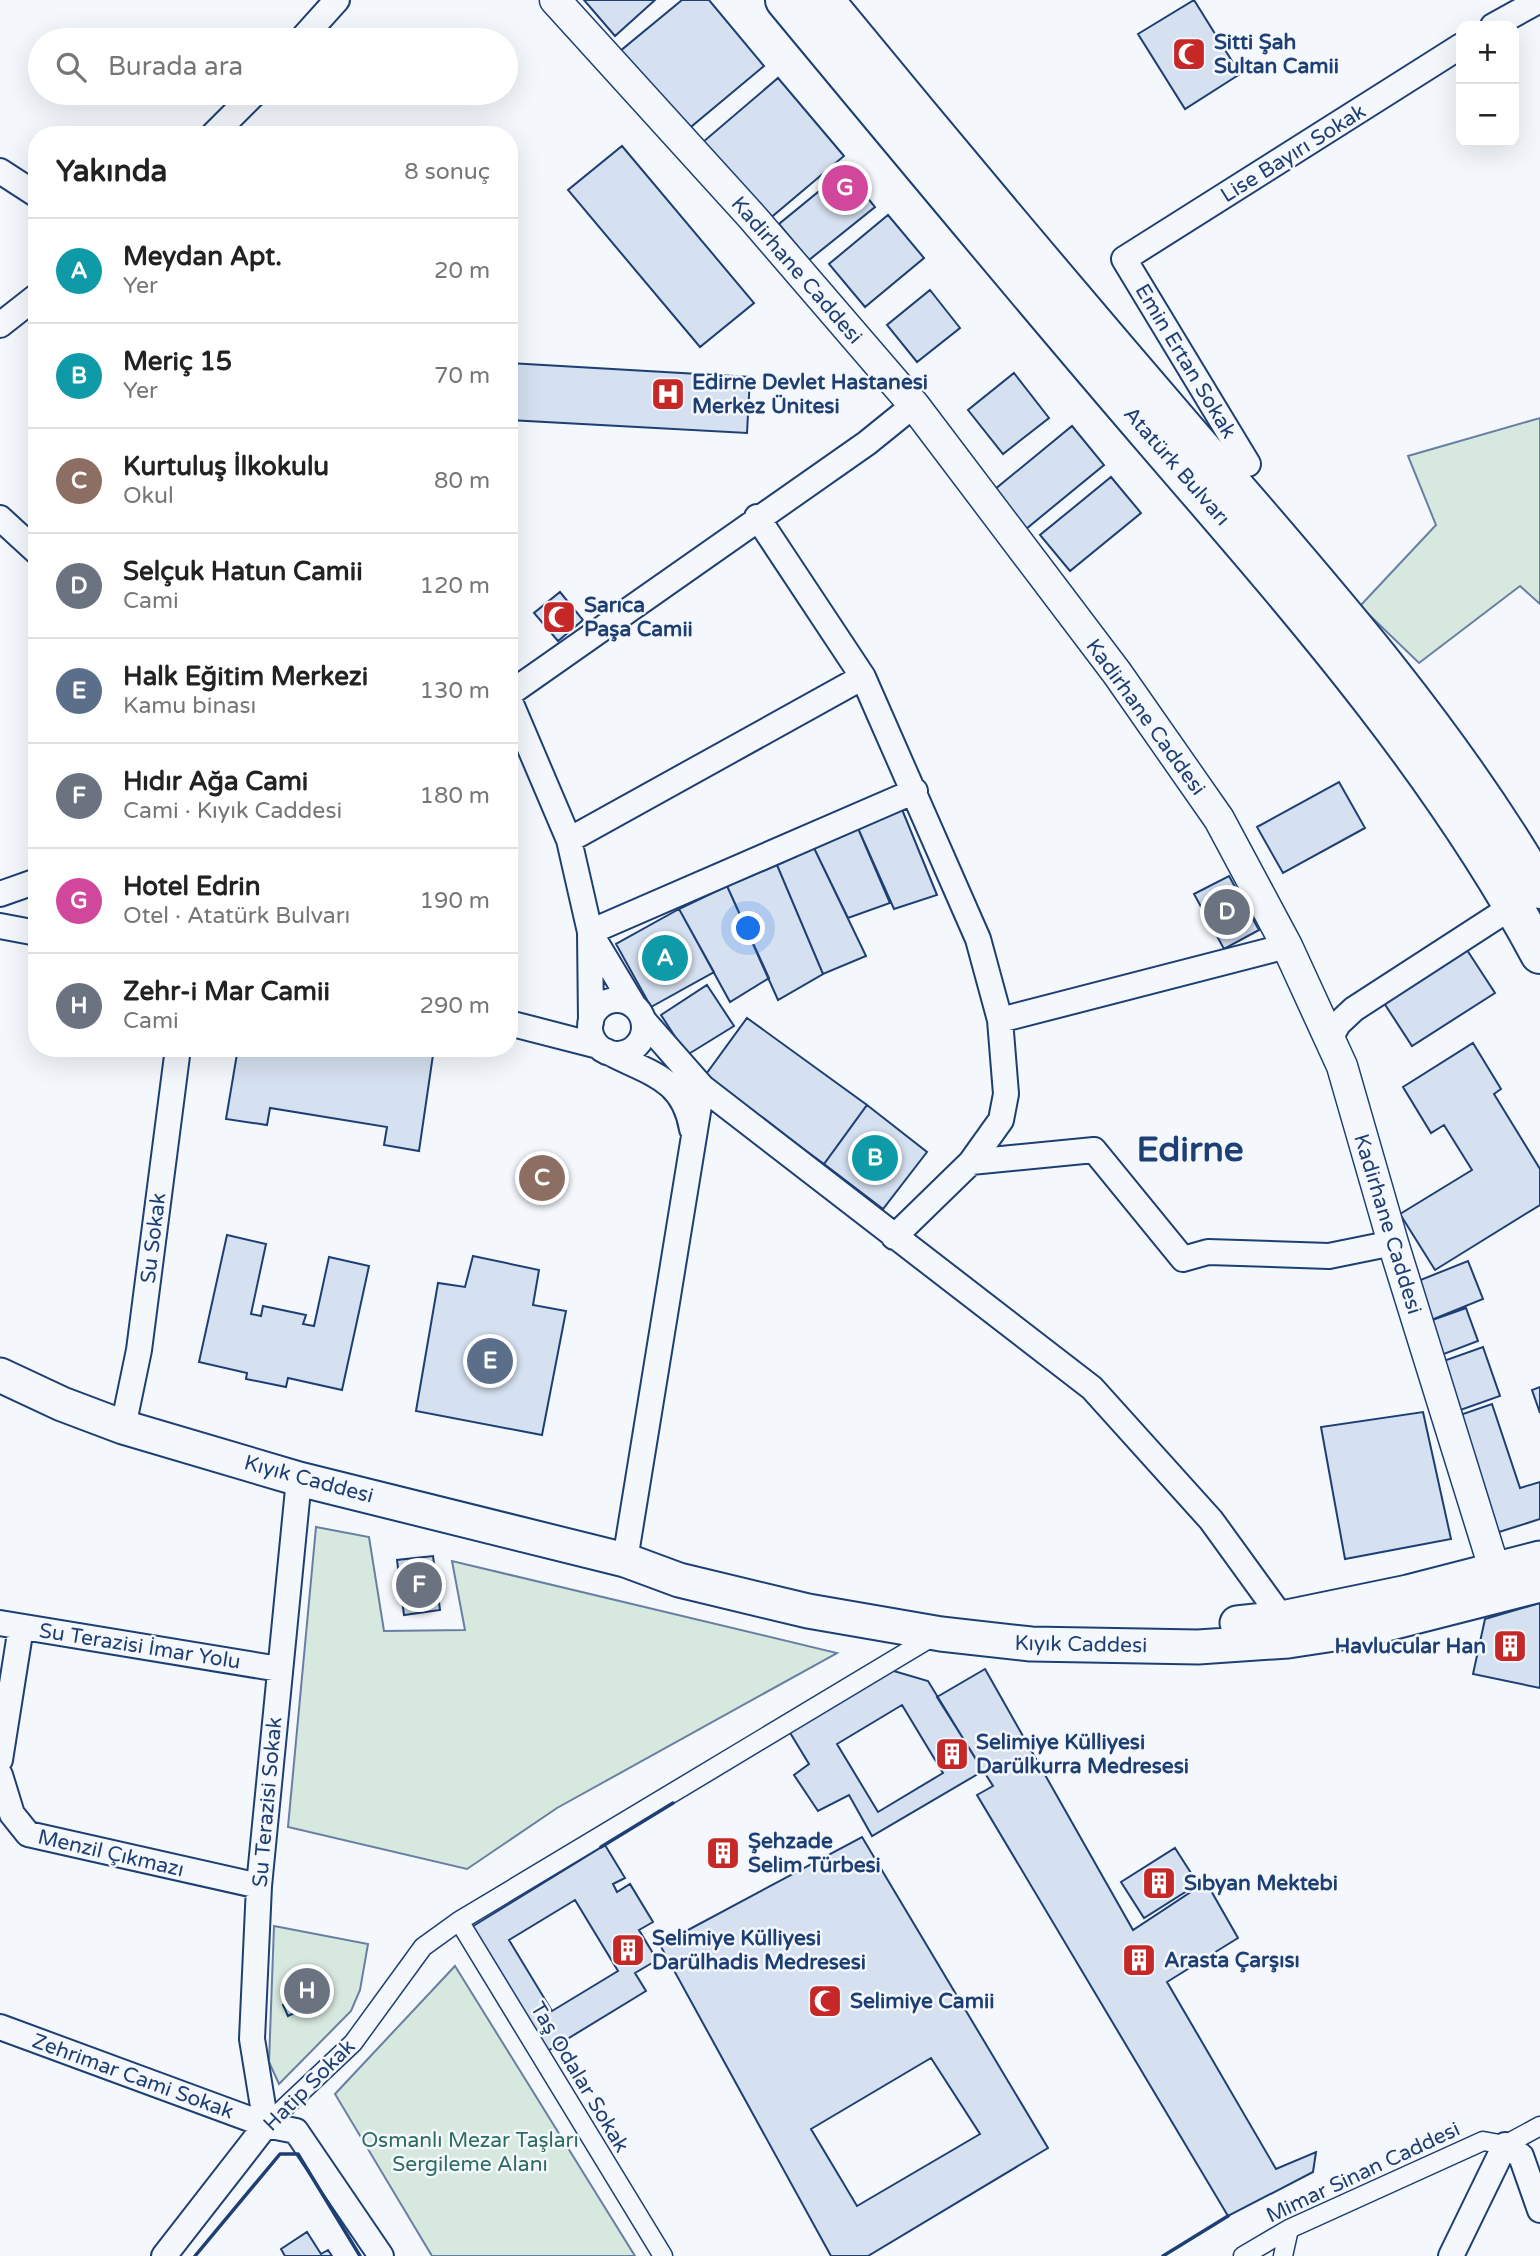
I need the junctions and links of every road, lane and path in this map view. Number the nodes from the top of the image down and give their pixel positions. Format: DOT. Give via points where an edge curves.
graph roads {
  1 [pos="337,0"];
  2 [pos="555,0"];
  3 [pos="785,0"];
  4 [pos="824,0"];
  5 [pos="1540,0"];
  6 [pos="1502,21"];
  7 [pos="312,28"];
  8 [pos="1456,49"];
  9 [pos="243,105"];
  10 [pos="222,126"];
  11 [pos="0,172"];
  12 [pos="28,189"];
  13 [pos="1124,259"];
  14 [pos="28,303"];
  15 [pos="0,324"];
  16 [pos="914,405"];
  17 [pos="1248,464"];
  18 [pos="757,517"];
  19 [pos="0,518"];
  20 [pos="28,544"];
  21 [pos="863,677"];
  22 [pos="518,700"];
  23 [pos="518,721"];
  24 [pos="915,791"];
  25 [pos="569,840"];
  26 [pos="28,884"];
  27 [pos="0,894"];
  28 [pos="1527,898"];
  29 [pos="0,926"];
  30 [pos="28,931"];
  31 [pos="590,932"];
  32 [pos="1287,946"];
  33 [pos="1540,954"];
  34 [pos="639,1014"];
  35 [pos="1000,1020"];
  36 [pos="591,1022"];
  37 [pos="518,1026"];
  38 [pos="1331,1037"];
  39 [pos="602,1049"];
  40 [pos="177,1057"];
  41 [pos="702,1087"];
  42 [pos="694,1136"];
  43 [pos="971,1162"];
  44 [pos="894,1237"];
  45 [pos="1393,1243"];
  46 [pos="0,1375"];
  47 [pos="123,1427"];
  48 [pos="299,1479"];
  49 [pos="1540,1558"];
  50 [pos="625,1560"];
  51 [pos="1499,1583"];
  52 [pos="1540,1585"];
  53 [pos="10,1625"];
  54 [pos="1285,1630"];
  55 [pos="937,1634"];
  56 [pos="279,1669"];
  57 [pos="0,1760"];
  58 [pos="0,1775"];
  59 [pos="259,1886"];
  60 [pos="459,1922"];
  61 [pos="0,2028"];
  62 [pos="267,2125"];
  63 [pos="1540,2126"];
  64 [pos="1505,2145"];
  65 [pos="1540,2210"];
  66 [pos="1289,2229"];
  67 [pos="164,2256"];
  68 [pos="381,2256"];
  69 [pos="663,2256"];
  70 [pos="1242,2256"];
  71 [pos="1283,2256"];
  72 [pos="1451,2256"];
  1 -- 7 [label="street"];
  2 -- 16 [label="street, Kadirhane Caddesi" via="753,218"];
  3 -- 28 [label="main road, Atatürk Bulvarı" via="1353,673 1482,855"];
  4 -- 28 [label="main road, Atatürk Bulvarı" via="1367,641 1473,782"];
  5 -- 6 [label="street"];
  8 -- 13 [label="street, Lise Bayırı Sokak"];
  9 -- 10 [label="street"];
  11 -- 12 [label="street"];
  13 -- 17 [label="street, Emin Ertan Sokak"];
  14 -- 15 [label="street"];
  16 -- 18 [label="street" via="867,443"];
  16 -- 32 [label="street, Kadirhane Caddesi" via="1116,673 1219,819"];
  18 -- 21 [label="street"];
  18 -- 22 [label="street"];
  19 -- 20 [label="street"];
  21 -- 24 [label="street"];
  21 -- 25 [label="street"];
  23 -- 25 [label="street"];
  24 -- 31 [label="street"];
  24 -- 35 [label="street" via="978,939"];
  25 -- 31 [label="street"];
  26 -- 27 [label="street"];
  28 -- 33 [label="main road, Atatürk Bulvarı"];
  28 -- 38 [label="street" via="1354,1009"];
  29 -- 30 [label="street"];
  31 -- 34 [label="street"];
  31 -- 36 [label="street"];
  32 -- 35 [label="street"];
  32 -- 38 [label="street, Kadirhane Caddesi"];
  34 -- 36 [label="street" via="617,1000 594,1013"];
  34 -- 39 [label="street" via="642,1038 637,1046 622,1054"];
  34 -- 41 [label="street"];
  35 -- 43 [label="street" via="1006,1094 1001,1120"];
  36 -- 39 [label="street"];
  37 -- 39 [label="street"];
  38 -- 45 [label="street, Kadirhane Caddesi"];
  39 -- 42 [label="street" via="673,1086 689,1109"];
  40 -- 47 [label="street, Su Sokak" via="139,1350"];
  41 -- 42 [label="street"];
  41 -- 44 [label="street"];
  42 -- 50 [label="street"];
  43 -- 44 [label="street"];
  43 -- 45 [label="street" via="1094,1150 1183,1259 1208,1252 1329,1256"];
  44 -- 54 [label="street" via="1093,1388 1210,1520"];
  45 -- 51 [label="street, Kadirhane Caddesi"];
  46 -- 47 [label="main road, Kıyık Caddesi"];
  47 -- 48 [label="main road, Kıyık Caddesi"];
  48 -- 50 [label="main road, Kıyık Caddesi"];
  48 -- 56 [label="street, Su Terazisi Sokak"];
  49 -- 51 [label="main road, Kıyık Caddesi"];
  50 -- 54 [label="main road, Kıyık Caddesi" via="659,1558 980,1621 1050,1627 1204,1625"];
  50 -- 55 [label="main road, Kıyık Caddesi" via="679,1580 795,1608"];
  51 -- 52 [label="main road, Kıyık Caddesi"];
  51 -- 54 [label="main road, Kıyık Caddesi"];
  53 -- 56 [label="street, Su Terazisi İmar Yolu"];
  53 -- 57 [label="street"];
  54 -- 55 [label="main road, Kıyık Caddesi" via="1198,1647 1031,1644"];
  55 -- 60 [label="street, Hatip Sokak"];
  56 -- 59 [label="street, Su Terazisi Sokak"];
  58 -- 59 [label="street, Menzil Çıkmazı" via="12,1814 28,1834"];
  59 -- 62 [label="street, Su Terazisi Sokak" via="252,2039"];
  60 -- 62 [label="street, Hatip Sokak" via="423,1947 353,2043"];
  60 -- 69 [label="street, Taş Odalar Sokak"];
  61 -- 62 [label="street, Zehrimar Cami Sokak"];
  62 -- 67 [label="street, Hatip Sokak"];
  62 -- 68 [label="street, Zehrimar Cami Sokak" via="296,2132"];
  63 -- 64 [label="street"];
  64 -- 65 [label="street" via="1521,2156"];
  64 -- 66 [label="street, Mimar Sinan Caddesi" via="1483,2141"];
  64 -- 72 [label="street"];
  66 -- 70 [label="street, Mimar Sinan Caddesi"];
  66 -- 71 [label="street"];
}
